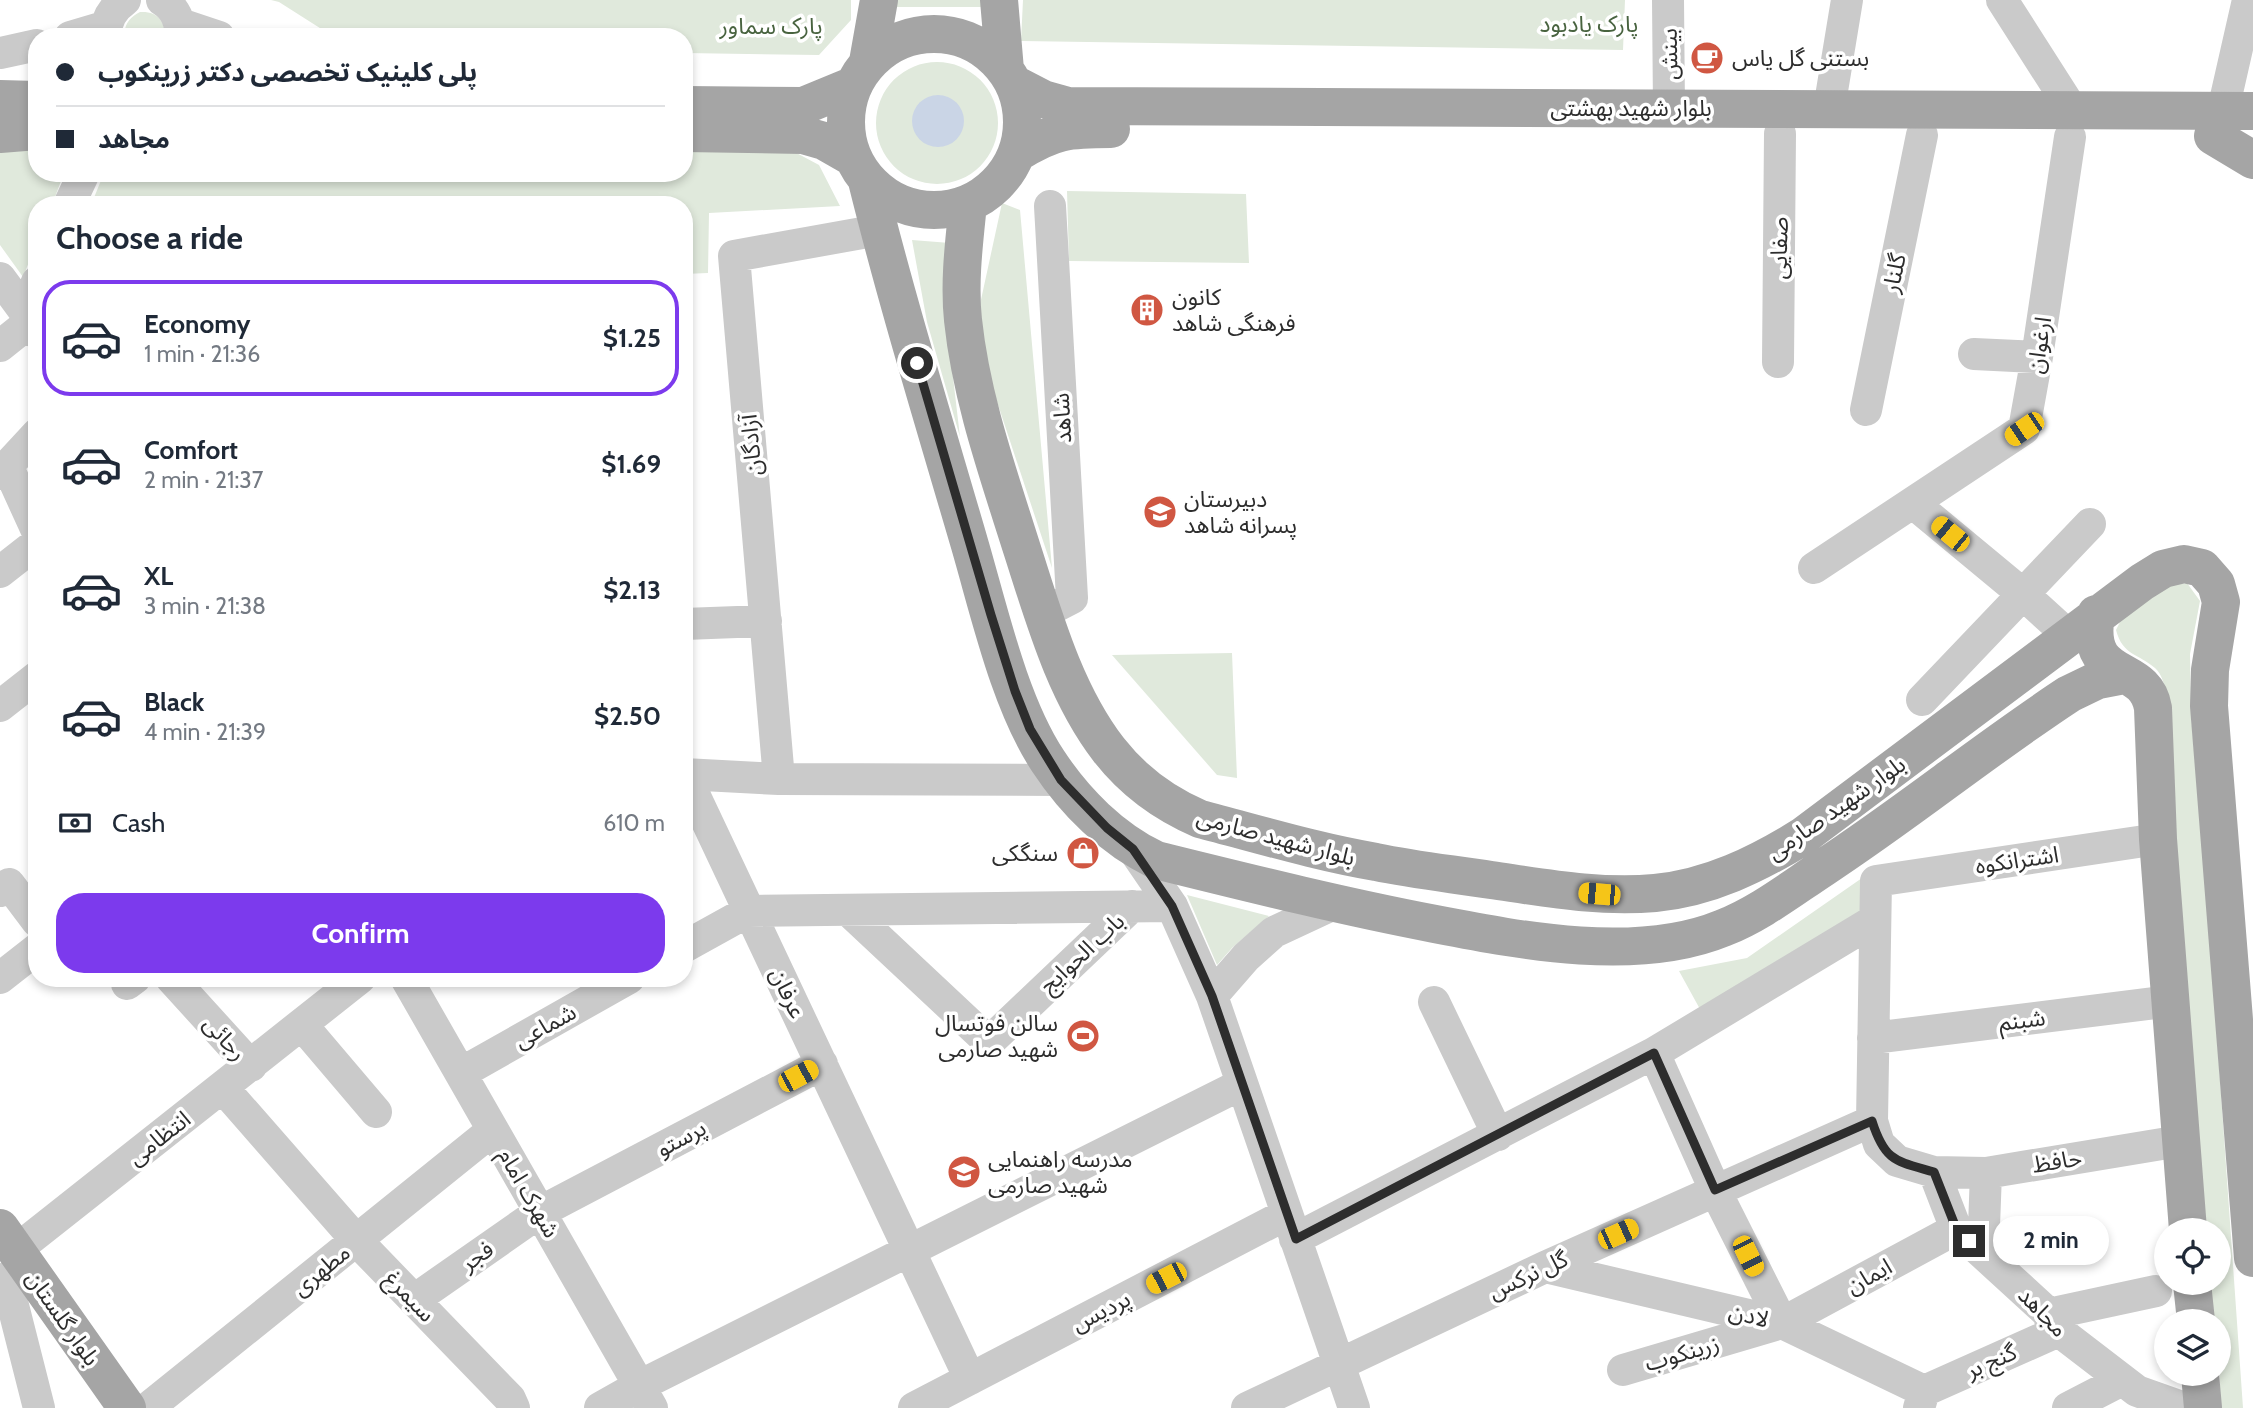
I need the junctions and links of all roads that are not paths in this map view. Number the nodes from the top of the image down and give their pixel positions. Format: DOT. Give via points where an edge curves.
graph roads {
  1 [pos="878,0"];
  2 [pos="999,0"];
  3 [pos="1668,0"];
  4 [pos="1847,0"];
  5 [pos="2002,0"];
  6 [pos="2248,0"];
  7 [pos="174,15"];
  8 [pos="112,16"];
  9 [pos="88,28"];
  10 [pos="201,28"];
  11 [pos="28,47"];
  12 [pos="0,54"];
  13 [pos="861,74"];
  14 [pos="1010,77"];
  15 [pos="0,99"];
  16 [pos="28,100"];
  17 [pos="693,105"];
  18 [pos="1669,108"];
  19 [pos="1829,109"];
  20 [pos="2230,119"];
  21 [pos="2072,124"];
  22 [pos="28,132"];
  23 [pos="693,133"];
  24 [pos="0,134"];
  25 [pos="1780,134"];
  26 [pos="1922,135"];
  27 [pos="2253,136"];
  28 [pos="1017,153"];
  29 [pos="2253,160"];
  30 [pos="859,169"];
  31 [pos="968,204"];
  32 [pos="1050,206"];
  33 [pos="879,230"];
  34 [pos="0,278"];
  35 [pos="28,318"];
  36 [pos="28,324"];
  37 [pos="0,346"];
  38 [pos="1974,354"];
  39 [pos="2038,357"];
  40 [pos="1778,362"];
  41 [pos="1866,410"];
  42 [pos="28,444"];
  43 [pos="3,470"];
  44 [pos="1913,503"];
  45 [pos="28,515"];
  46 [pos="2090,524"];
  47 [pos="28,550"];
  48 [pos="1814,568"];
  49 [pos="0,572"];
  50 [pos="2024,595"];
  51 [pos="1043,613"];
  52 [pos="766,621"];
  53 [pos="693,624"];
  54 [pos="2082,625"];
  55 [pos="2124,675"];
  56 [pos="28,684"];
  57 [pos="1922,700"];
  58 [pos="0,706"];
  59 [pos="693,774"];
  60 [pos="779,779"];
  61 [pos="1061,780"];
  62 [pos="693,793"];
  63 [pos="2158,839"];
  64 [pos="1133,849"];
  65 [pos="0,891"];
  66 [pos="1334,904"];
  67 [pos="1132,906"];
  68 [pos="1172,906"];
  69 [pos="28,909"];
  70 [pos="848,909"];
  71 [pos="749,911"];
  72 [pos="1875,920"];
  73 [pos="693,942"];
  74 [pos="28,956"];
  75 [pos="0,978"];
  76 [pos="179,987"];
  77 [pos="349,987"];
  78 [pos="411,987"];
  79 [pos="613,987"];
  80 [pos="1212,996"];
  81 [pos="1434,1002"];
  82 [pos="2171,1002"];
  83 [pos="302,1025"];
  84 [pos="1873,1038"];
  85 [pos="1654,1053"];
  86 [pos="822,1064"];
  87 [pos="251,1066"];
  88 [pos="461,1073"];
  89 [pos="1242,1084"];
  90 [pos="223,1088"];
  91 [pos="376,1112"];
  92 [pos="1872,1121"];
  93 [pos="493,1130"];
  94 [pos="1497,1135"];
  95 [pos="2180,1141"];
  96 [pos="1934,1172"];
  97 [pos="1986,1173"];
  98 [pos="1715,1190"];
  99 [pos="540,1212"];
  100 [pos="2187,1218"];
  101 [pos="1291,1226"];
  102 [pos="1956,1228"];
  103 [pos="357,1241"];
  104 [pos="910,1251"];
  105 [pos="1983,1253"];
  106 [pos="5,1257"];
  107 [pos="2253,1258"];
  108 [pos="1545,1267"];
  109 [pos="2154,1292"];
  110 [pos="414,1300"];
  111 [pos="2054,1322"];
  112 [pos="1782,1323"];
  113 [pos="1338,1363"];
  114 [pos="1623,1370"];
  115 [pos="971,1379"];
  116 [pos="2122,1380"];
  117 [pos="2201,1386"];
  118 [pos="646,1397"];
  119 [pos="1922,1400"];
  120 [pos="505,1405"];
  121 [pos="38,1408"];
  122 [pos="99,1408"];
  123 [pos="127,1408"];
  124 [pos="148,1408"];
  125 [pos="600,1408"];
  126 [pos="914,1408"];
  127 [pos="1247,1408"];
  128 [pos="1354,1408"];
  129 [pos="2068,1408"];
  130 [pos="2185,1408"];
  131 [pos="2203,1408"];
  1 -- 13 [label="main road"];
  2 -- 14 [label="main road"];
  3 -- 18 [label="street, بینش"];
  4 -- 19 [label="street"];
  5 -- 21 [label="street"];
  6 -- 20 [label="street"];
  7 -- 10 [label="street"];
  8 -- 9 [label="street"];
  11 -- 12 [label="street"];
  13 -- 14 [label="main road" via="886,48 928,34 971,42 990,54"];
  13 -- 17 [label="main road" via="803,106"];
  13 -- 30 [label="main road" via="845,117 846,137"];
  14 -- 18 [label="main road, بلوار شهید بهشتی" via="1042,99 1068,106"];
  14 -- 28 [label="main road" via="1021,107"];
  15 -- 16 [label="main road"];
  18 -- 19 [label="main road, بلوار شهید بهشتی"];
  19 -- 21 [label="main road, بلوار شهید بهشتی"];
  20 -- 21 [label="main road, بلوار شهید بهشتی"];
  20 -- 27 [label="main road, بلوار شهید بهشتی"];
  20 -- 29 [label="main road"];
  21 -- 26 [label="main road, بلوار شهید بهشتی"];
  21 -- 39 [label="street, ارغوان"];
  22 -- 24 [label="main road"];
  23 -- 30 [label="main road" via="803,135 824,141"];
  25 -- 26 [label="main road, بلوار شهید بهشتی"];
  25 -- 28 [label="main road, بلوار شهید بهشتی" via="1070,129 1044,136"];
  25 -- 40 [label="street, صفایی"];
  26 -- 41 [label="street, گلنار"];
  28 -- 31 [label="main road" via="989,192"];
  30 -- 31 [label="main road" via="888,198 913,209 941,211"];
  30 -- 33 [label="main road, بلوار شهید صارمی"];
  31 -- 51 [label="main road, بلوار شهید صارمی" via="961,276 970,370"];
  32 -- 51 [label="street, شاهد" via="1072,598"];
  33 -- 52 [label="street, آزادگان" via="734,256"];
  33 -- 61 [label="main road, بلوار شهید صارمی" via="1015,691 1030,729"];
  34 -- 35 [label="street"];
  36 -- 37 [label="street"];
  38 -- 39 [label="street"];
  39 -- 44 [label="street, ارغوان" via="2024,429"];
  42 -- 43 [label="street"];
  43 -- 45 [label="street"];
  44 -- 48 [label="street, ارغوان"];
  44 -- 50 [label="street"];
  46 -- 50 [label="street"];
  47 -- 49 [label="street"];
  50 -- 54 [label="street"];
  50 -- 57 [label="street"];
  51 -- 54 [label="main road, بلوار شهید صارمی" via="1088,719 1108,749 1133,778 1174,808 1200,820 1374,862 1618,895 1685,887 1723,877 1774,854 1852,801"];
  52 -- 53 [label="street"];
  52 -- 60 [label="street, آزادگان"];
  54 -- 55 [label="main road" via="2097,651"];
  54 -- 107 [label="main road, بلوار شهید صارمی" via="2142,582 2175,565 2202,569 2220,592 2209,706"];
  55 -- 63 [label="main road" via="2139,683 2151,699"];
  55 -- 66 [label="main road, بلوار شهید صارمی" via="2098,680 2069,694 1781,895 1743,919 1698,937 1626,945 1563,943 1470,931"];
  56 -- 58 [label="street"];
  59 -- 60 [label="street"];
  60 -- 61 [label="street"];
  61 -- 64 [label="main road, بلوار شهید صارمی"];
  62 -- 71 [label="street, عرفان"];
  63 -- 72 [label="street, اشترانکوه" via="1876,881"];
  63 -- 82 [label="main road"];
  64 -- 66 [label="main road, بلوار شهید صارمی" via="1156,860"];
  64 -- 68 [label="street"];
  65 -- 69 [label="street" via="9,884"];
  66 -- 80 [label="street" via="1274,932"];
  67 -- 68 [label="street, باب الحوایج"];
  67 -- 70 [label="street, باب الحوایج"];
  67 -- 70 [label="street, باب الحوایج" via="989,1042"];
  68 -- 80 [label="street"];
  70 -- 71 [label="street, باب الحوایج"];
  71 -- 73 [label="street"];
  71 -- 86 [label="street, عرفان"];
  72 -- 84 [label="street"];
  72 -- 85 [label="street, پردیس"];
  74 -- 75 [label="street"];
  76 -- 87 [label="street, رجائی"];
  77 -- 83 [label="street, انتظامی"];
  78 -- 88 [label="street, شهرک امام"];
  79 -- 88 [label="street, شماعی"];
  80 -- 89 [label="street"];
  81 -- 94 [label="street"];
  82 -- 84 [label="street, شبنم"];
  82 -- 95 [label="main road"];
  83 -- 87 [label="street, انتظامی"];
  83 -- 91 [label="street"];
  84 -- 92 [label="street"];
  85 -- 94 [label="street, پردیس"];
  85 -- 98 [label="street"];
  86 -- 99 [label="street, پرستو"];
  86 -- 104 [label="street, عرفان"];
  87 -- 90 [label="street, انتظامی"];
  88 -- 93 [label="street, شهرک امام"];
  89 -- 101 [label="street"];
  89 -- 104 [label="street"];
  90 -- 103 [label="street, سیمرغ"];
  90 -- 106 [label="street, انتظامی"];
  92 -- 96 [label="street" via="1880,1144 1897,1161"];
  92 -- 98 [label="street, گل نرکس"];
  93 -- 99 [label="street, شهرک امام"];
  93 -- 103 [label="street, مطهری"];
  94 -- 101 [label="street, پردیس"];
  95 -- 97 [label="street, حافظ"];
  95 -- 100 [label="main road"];
  96 -- 97 [label="street, حافظ"];
  96 -- 102 [label="street, مجاهد"];
  97 -- 105 [label="street"];
  98 -- 108 [label="street, گل نرکس"];
  98 -- 112 [label="street"];
  99 -- 110 [label="street, فجر"];
  99 -- 118 [label="street, شهرک امام"];
  101 -- 113 [label="street"];
  101 -- 115 [label="street, پردیس"];
  102 -- 105 [label="street, مجاهد"];
  102 -- 112 [label="street, ایمان"];
  103 -- 110 [label="street, سیمرغ"];
  103 -- 124 [label="street, مطهری"];
  104 -- 115 [label="street, عرفان"];
  104 -- 118 [label="street"];
  105 -- 111 [label="street, مجاهد"];
  106 -- 121 [label="street"];
  106 -- 122 [label="main road, بلوار گلستان"];
  106 -- 123 [label="main road, بلوار گلستان"];
  108 -- 112 [label="street, لادن"];
  108 -- 113 [label="street, گل نرکس"];
  109 -- 111 [label="street, گنج بر"];
  110 -- 120 [label="street, سیمرغ"];
  111 -- 116 [label="street, مجاهد"];
  111 -- 119 [label="street, گنج بر"];
  112 -- 114 [label="street, زرینکوب"];
  112 -- 119 [label="street, لادن"];
  113 -- 127 [label="street, گل نرکس"];
  113 -- 128 [label="street"];
  115 -- 126 [label="street, پردیس"];
  116 -- 129 [label="street"];
  116 -- 130 [label="street, مجاهد" via="2137,1391"];
  117 -- 131 [label="main road"];
  118 -- 125 [label="street"];
}
